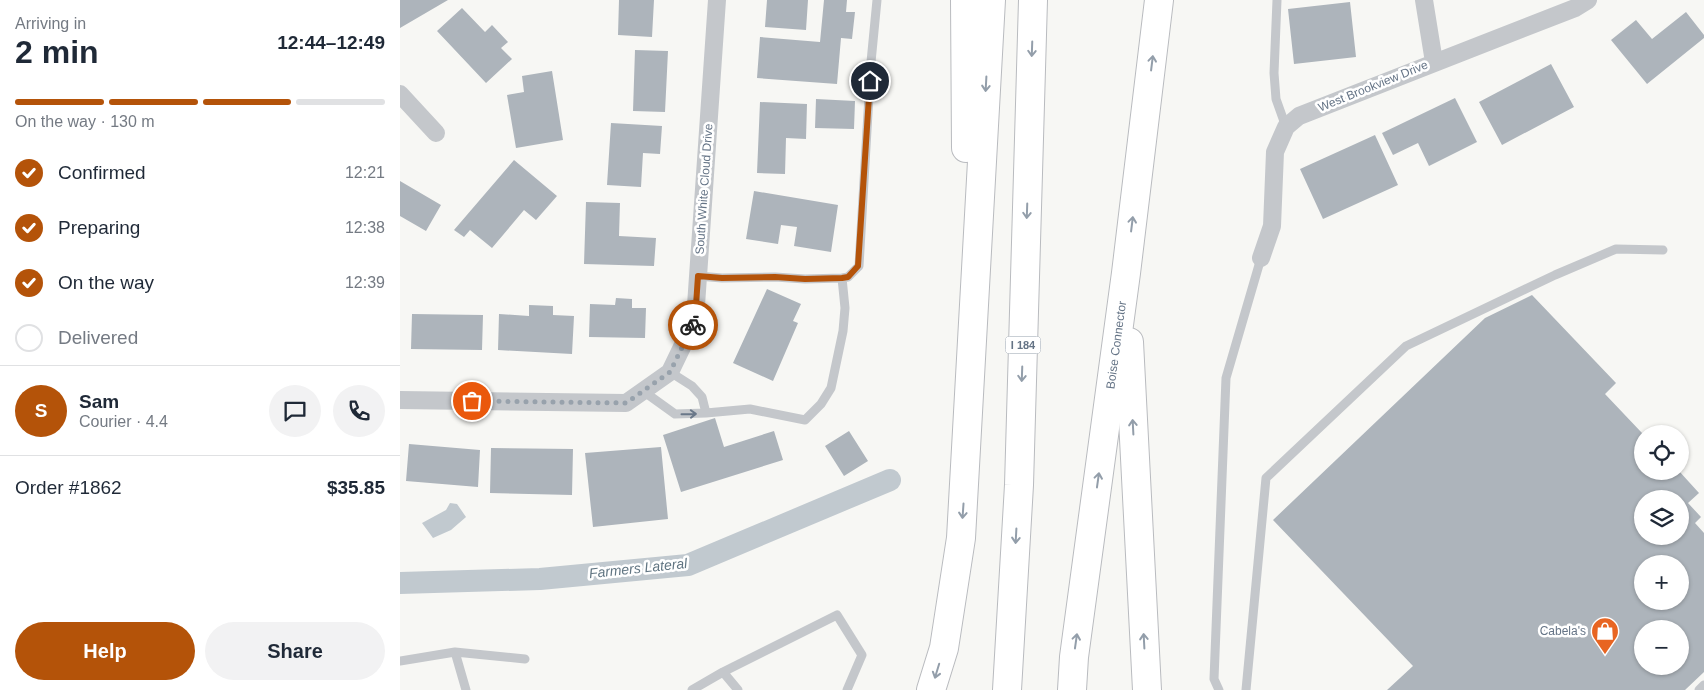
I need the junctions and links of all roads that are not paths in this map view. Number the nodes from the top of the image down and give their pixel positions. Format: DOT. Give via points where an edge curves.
graph roads {
  1 [pos="717,0"];
  2 [pos="877,0"];
  3 [pos="965,0"];
  4 [pos="991,0"];
  5 [pos="1033,0"];
  6 [pos="1159,0"];
  7 [pos="1277,0"];
  8 [pos="1424,0"];
  9 [pos="1588,0"];
  10 [pos="1434,62"];
  11 [pos="400,94"];
  12 [pos="1286,127"];
  13 [pos="436,133"];
  14 [pos="1663,250"];
  15 [pos="1261,258"];
  16 [pos="1126,273"];
  17 [pos="698,276"];
  18 [pos="842,278"];
  19 [pos="670,372"];
  20 [pos="643,391"];
  21 [pos="400,400"];
  22 [pos="706,413"];
  23 [pos="966,462"];
  24 [pos="454,652"];
  25 [pos="525,659"];
  26 [pos="400,661"];
  27 [pos="723,672"];
  28 [pos="1704,685"];
  29 [pos="466,690"];
  30 [pos="692,690"];
  31 [pos="738,690"];
  32 [pos="847,690"];
  33 [pos="931,690"];
  34 [pos="1007,690"];
  35 [pos="1072,690"];
  36 [pos="1147,690"];
  37 [pos="1218,690"];
  38 [pos="1246,690"];
  39 [pos="1698,690"];
  1 -- 17 [label="street, South White Cloud Drive"];
  2 -- 18 [label="lane" via="858,266 848,277"];
  3 -- 23 [label="highway"];
  4 -- 23 [label="highway, one-way"];
  5 -- 34 [label="highway, I 184, one-way" via="1019,484"];
  16 -- 6 [label="highway, Boise Connector, one-way"];
  7 -- 12 [label="lane" via="1274,73 1276,99"];
  8 -- 10 [label="street"];
  9 -- 10 [label="street, West Brookview Drive" via="1575,8"];
  10 -- 12 [label="street, West Brookview Drive" via="1299,116"];
  11 -- 13 [label="street"];
  12 -- 15 [label="street" via="1275,152 1272,226"];
  14 -- 38 [label="lane" via="1616,249 1406,346 1266,478"];
  15 -- 37 [label="lane" via="1226,378 1214,679"];
  35 -- 16 [label="highway, Boise Connector, one-way"];
  36 -- 16 [label="highway, one-way"];
  17 -- 18 [label="lane"];
  17 -- 19 [label="street, South White Cloud Drive" via="695,320"];
  18 -- 22 [label="lane" via="844,331 831,388 805,420 750,409"];
  19 -- 20 [label="street"];
  19 -- 22 [label="lane" via="692,386 702,397"];
  20 -- 21 [label="street" via="626,403"];
  20 -- 22 [label="lane, one-way" via="675,414"];
  23 -- 33 [label="highway, one-way" via="961,538 944,648"];
  24 -- 25 [label="lane"];
  24 -- 26 [label="lane"];
  24 -- 29 [label="lane"];
  27 -- 30 [label="lane"];
  27 -- 31 [label="lane"];
  27 -- 32 [label="lane" via="836,615 862,655"];
  28 -- 39 [label="lane"];
}
